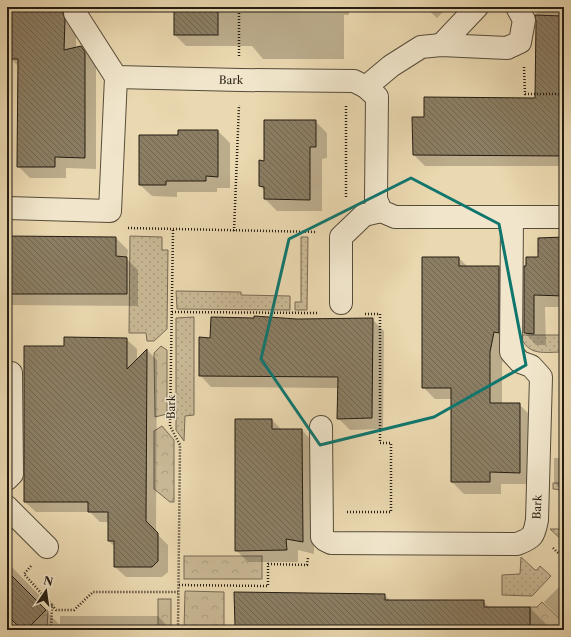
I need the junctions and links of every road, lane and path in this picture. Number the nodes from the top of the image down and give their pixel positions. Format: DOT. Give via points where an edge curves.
graph roads {
  1 [pos="75,7"];
  2 [pos="239,7"];
  3 [pos="477,7"];
  4 [pos="517,7"];
  5 [pos="441,45"];
  6 [pos="513,46"];
  7 [pos="116,77"];
  8 [pos="240,80"];
  9 [pos="346,81"];
  10 [pos="366,87"];
  11 [pos="564,94"];
  12 [pos="7,208"];
  13 [pos="110,211"];
  14 [pos="381,211"];
  15 [pos="512,217"];
  16 [pos="564,217"];
  17 [pos="173,230"];
  18 [pos="234,231"];
  19 [pos="341,237"];
  20 [pos="340,308"];
  21 [pos="172,312"];
  22 [pos="7,373"];
  23 [pos="321,427"];
  24 [pos="7,479"];
  25 [pos="7,507"];
  26 [pos="322,511"];
  27 [pos="325,540"];
  28 [pos="47,547"];
  29 [pos="179,585"];
  30 [pos="179,592"];
  31 [pos="52,605"];
  32 [pos="51,630"];
  33 [pos="178,630"];
  1 -- 7 [label="street" via="75,13"];
  2 -- 8 [label="path"];
  3 -- 5 [label="street"];
  4 -- 6 [label="street" via="524,20 520,42"];
  5 -- 6 [label="street" via="507,48"];
  5 -- 10 [label="street" via="421,47 391,66"];
  6 -- 11 [label="path" via="525,68 526,94"];
  7 -- 8 [label="street, Bark"];
  7 -- 13 [label="street"];
  8 -- 9 [label="street, Bark"];
  8 -- 18 [label="path"];
  9 -- 10 [label="street, Bark" via="354,81"];
  9 -- 19 [label="path" via="346,219"];
  10 -- 14 [label="street" via="377,97 376,199"];
  12 -- 13 [label="street"];
  13 -- 17 [label="path" via="127,228"];
  14 -- 15 [label="street" via="395,217"];
  14 -- 19 [label="street" via="364,215"];
  15 -- 16 [label="street"];
  15 -- 27 [label="street, Bark" via="511,352 520,362 532,366 541,376 535,531 529,539 517,544 331,544"];
  17 -- 18 [label="path"];
  17 -- 21 [label="path, Bark"];
  18 -- 19 [label="path" via="328,232"];
  19 -- 20 [label="street"];
  20 -- 21 [label="path"];
  20 -- 26 [label="path" via="380,314 380,443 391,443 391,512"];
  21 -- 29 [label="path, Bark" via="170,426 180,445"];
  22 -- 24 [label="street" via="10,373 12,474"];
  23 -- 26 [label="street"];
  25 -- 28 [label="street"];
  26 -- 27 [label="street" via="322,537"];
  27 -- 29 [label="path" via="309,551 307,565 268,564 268,586"];
  28 -- 31 [label="path" via="24,574"];
  29 -- 30 [label="path, Bark"];
  30 -- 31 [label="path" via="93,592 74,610 56,610"];
  30 -- 33 [label="path, Bark"];
  31 -- 32 [label="path"];
}
